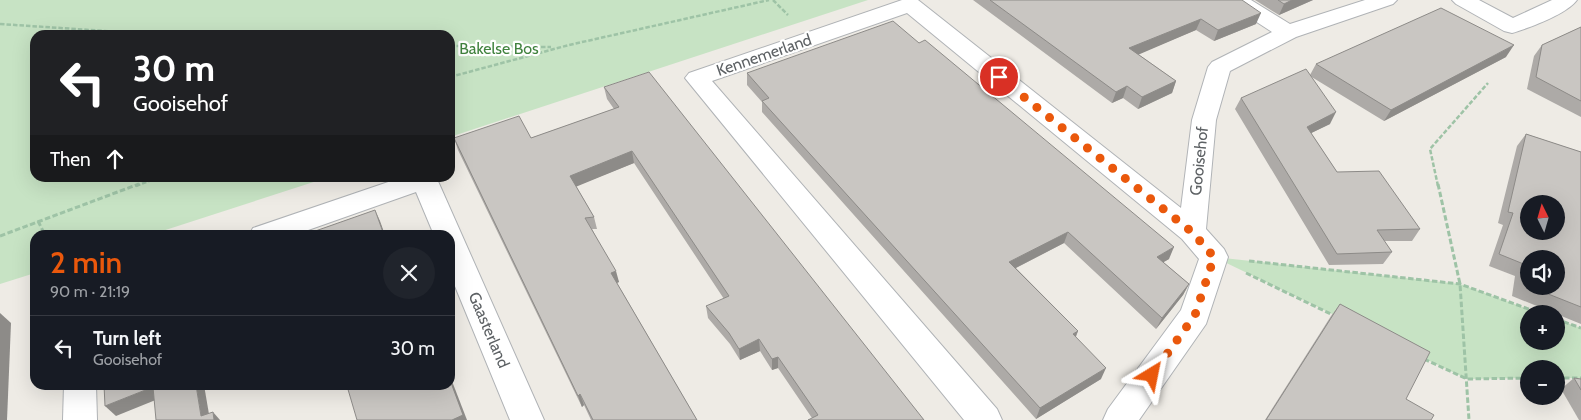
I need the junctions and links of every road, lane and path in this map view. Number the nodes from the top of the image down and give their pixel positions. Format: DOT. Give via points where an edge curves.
graph roads {
  1 [pos="769,0"];
  2 [pos="1236,0"];
  3 [pos="1386,0"];
  4 [pos="1463,0"];
  5 [pos="1551,3"];
  6 [pos="0,24"];
  7 [pos="91,30"];
  8 [pos="1288,32"];
  9 [pos="455,46"];
  10 [pos="557,47"];
  11 [pos="455,75"];
  12 [pos="1488,83"];
  13 [pos="146,182"];
  14 [pos="415,182"];
  15 [pos="425,182"];
  16 [pos="38,221"];
  17 [pos="42,230"];
  18 [pos="277,230"];
  19 [pos="446,230"];
  20 [pos="1192,232"];
  21 [pos="0,236"];
  22 [pos="455,252"];
  23 [pos="1214,257"];
  24 [pos="1460,284"];
  25 [pos="1520,306"];
  26 [pos="1336,316"];
  27 [pos="1565,322"];
  28 [pos="1581,328"];
  29 [pos="1423,358"];
  30 [pos="1520,378"];
  31 [pos="1565,378"];
  32 [pos="1581,378"];
  33 [pos="1467,379"];
  34 [pos="80,390"];
  35 [pos="80,420"];
  36 [pos="527,420"];
  37 [pos="985,420"];
  38 [pos="1120,420"];
  39 [pos="1469,420"];
  1 -- 10 [label="path"];
  2 -- 8 [label="street"];
  3 -- 8 [label="street, Gooisehof"];
  4 -- 5 [label="street" via="1512,26"];
  6 -- 7 [label="path"];
  8 -- 20 [label="street, Gooisehof" via="1220,67 1204,120"];
  9 -- 10 [label="path"];
  10 -- 11 [label="path"];
  12 -- 24 [label="path" via="1430,149"];
  13 -- 16 [label="path"];
  14 -- 18 [label="street"];
  15 -- 19 [label="street"];
  16 -- 17 [label="path"];
  16 -- 21 [label="path"];
  20 -- 23 [label="street"];
  20 -- 37 [label="street, Kennemerland" via="910,5 697,78"];
  22 -- 36 [label="street, Gaasterland"];
  23 -- 24 [label="path"];
  23 -- 26 [label="path"];
  23 -- 38 [label="street" via="1195,315"];
  24 -- 25 [label="path"];
  24 -- 33 [label="path"];
  27 -- 28 [label="path"];
  29 -- 33 [label="path"];
  30 -- 33 [label="path"];
  31 -- 32 [label="path"];
  33 -- 39 [label="path"];
  34 -- 35 [label="street"];
}
